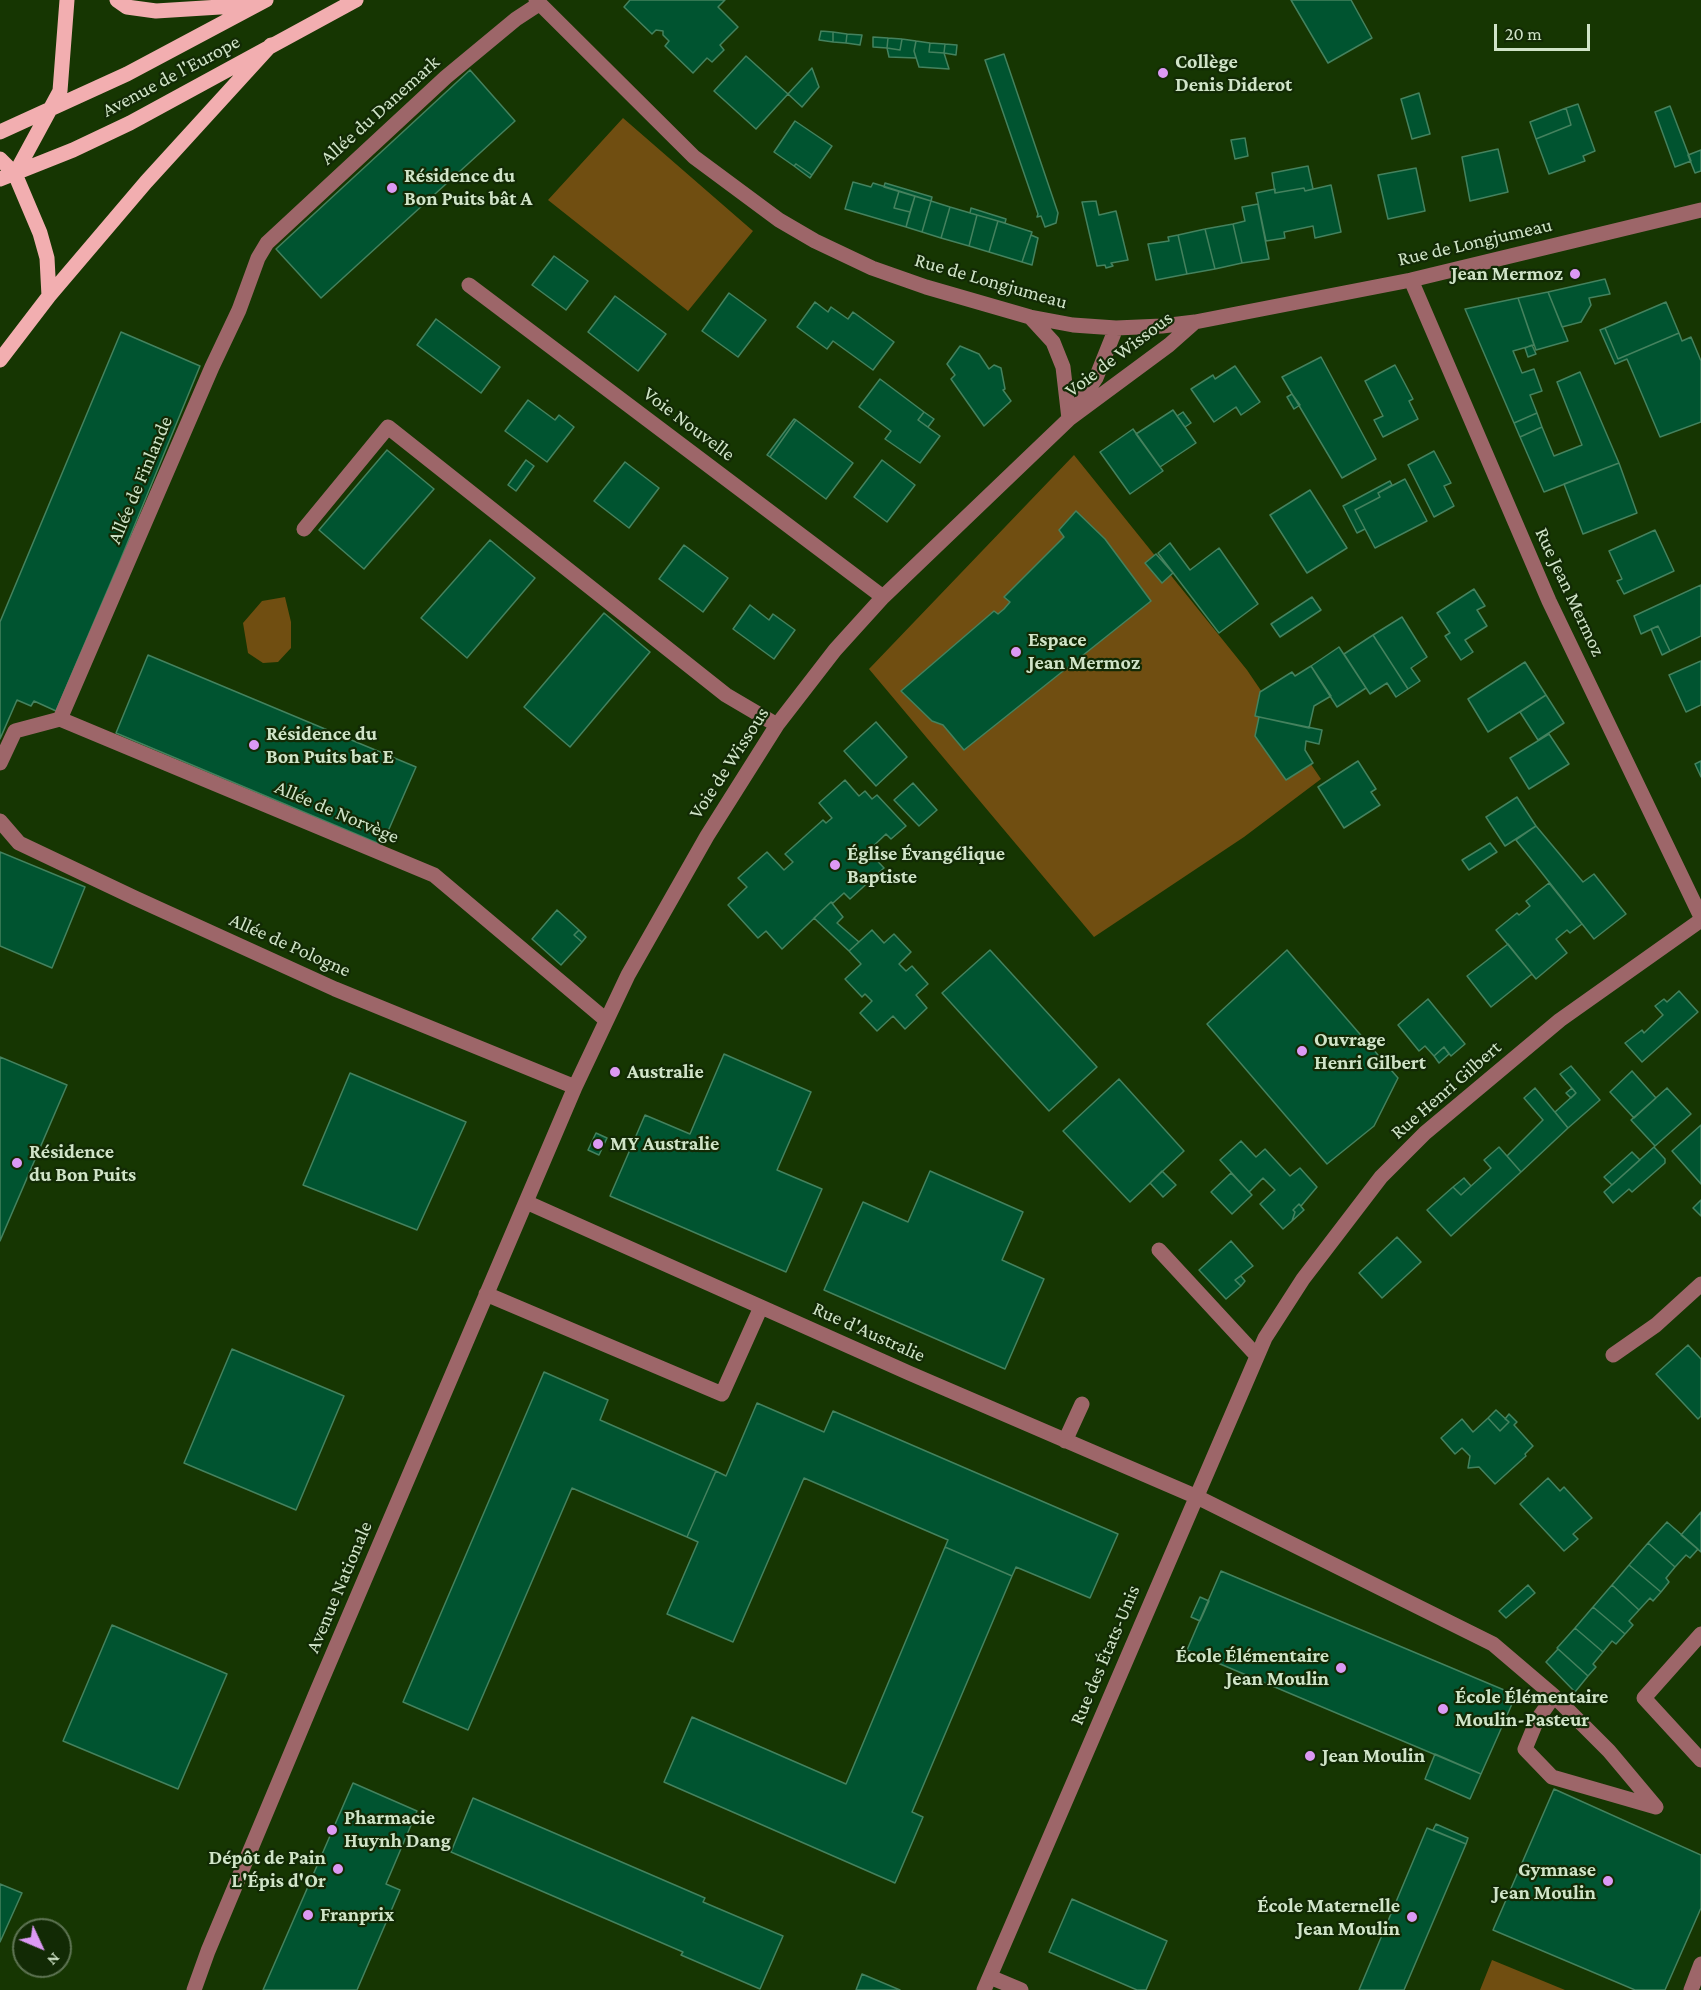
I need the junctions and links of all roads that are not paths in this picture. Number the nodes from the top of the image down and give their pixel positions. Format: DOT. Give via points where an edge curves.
graph roads {
  1 [pos="67,0"];
  2 [pos="117,0"];
  3 [pos="356,0"];
  4 [pos="262,2"];
  5 [pos="538,2"];
  6 [pos="271,45"];
  7 [pos="50,111"];
  8 [pos="0,132"];
  9 [pos="0,159"];
  10 [pos="7,176"];
  11 [pos="1701,210"];
  12 [pos="258,258"];
  13 [pos="1411,280"];
  14 [pos="469,285"];
  15 [pos="49,296"];
  16 [pos="1030,317"];
  17 [pos="1195,322"];
  18 [pos="1116,328"];
  19 [pos="0,360"];
  20 [pos="1069,419"];
  21 [pos="304,529"];
  22 [pos="883,597"];
  23 [pos="60,719"];
  24 [pos="777,725"];
  25 [pos="0,763"];
  26 [pos="0,820"];
  27 [pos="1701,918"];
  28 [pos="606,1020"];
  29 [pos="575,1087"];
  30 [pos="526,1202"];
  31 [pos="1159,1250"];
  32 [pos="1701,1284"];
  33 [pos="486,1294"];
  34 [pos="761,1307"];
  35 [pos="1265,1338"];
  36 [pos="1613,1355"];
  37 [pos="1257,1356"];
  38 [pos="1082,1404"];
  39 [pos="1065,1441"];
  40 [pos="1197,1497"];
  41 [pos="1701,1634"];
  42 [pos="1554,1696"];
  43 [pos="1701,1760"];
  44 [pos="1701,1964"];
  45 [pos="987,1983"];
  46 [pos="194,1990"];
  47 [pos="1021,1990"];
  48 [pos="1690,1990"];
  1 -- 7 [label="main road" via="60,91"];
  2 -- 4 [label="main road" via="127,7 156,11"];
  3 -- 6 [label="main road, Avenue de l'Europe"];
  4 -- 7 [label="main road, Avenue de l'Europe"];
  5 -- 12 [label="street, Allée du Danemark" via="446,77 267,243"];
  5 -- 16 [label="street, Rue de Longjumeau" via="694,157 779,220 815,242 872,268"];
  6 -- 10 [label="main road, Avenue de l'Europe" via="130,123"];
  6 -- 15 [label="main road"];
  7 -- 8 [label="main road, Avenue de l'Europe"];
  7 -- 10 [label="main road"];
  9 -- 10 [label="main road"];
  10 -- 15 [label="main road" via="40,233 47,258"];
  11 -- 13 [label="street, Rue de Longjumeau"];
  12 -- 23 [label="street, Allée de Finlande" via="239,310"];
  13 -- 17 [label="street, Rue de Longjumeau"];
  13 -- 27 [label="street, Rue Jean Mermoz" via="1549,601"];
  14 -- 22 [label="street, Voie Nouvelle"];
  15 -- 19 [label="main road"];
  16 -- 18 [label="street, Rue de Longjumeau"];
  16 -- 20 [label="street, Voie de Wissous" via="1053,342 1063,367"];
  17 -- 18 [label="street, Rue de Longjumeau"];
  17 -- 20 [label="street, Voie de Wissous"];
  18 -- 20 [label="street, Voie de Wissous" via="1096,378"];
  20 -- 22 [label="street, Voie de Wissous"];
  21 -- 24 [label="street" via="388,427 726,695"];
  22 -- 24 [label="street, Voie de Wissous" via="835,650"];
  23 -- 25 [label="street" via="15,731"];
  23 -- 28 [label="street, Allée de Norvège" via="434,875"];
  24 -- 28 [label="street, Voie de Wissous" via="679,883"];
  26 -- 29 [label="street, Allée de Pologne" via="19,843 135,898 335,989"];
  27 -- 35 [label="street, Rue Henri Gilbert" via="1560,1020 1425,1132 1381,1177 1303,1280"];
  28 -- 29 [label="street, Voie de Wissous"];
  29 -- 30 [label="street, Voie de Wissous"];
  30 -- 33 [label="street, Avenue Nationale"];
  30 -- 34 [label="street, Rue d'Australie"];
  31 -- 37 [label="street"];
  32 -- 36 [label="street" via="1656,1325"];
  33 -- 34 [label="street" via="722,1394"];
  33 -- 46 [label="street, Avenue Nationale"];
  34 -- 39 [label="street, Rue d'Australie"];
  35 -- 37 [label="street, Rue des États-Unis"];
  37 -- 40 [label="street, Rue des États-Unis"];
  38 -- 39 [label="street"];
  39 -- 40 [label="street, Rue d'Australie"];
  40 -- 42 [label="street, Rue d'Australie" via="1493,1644"];
  40 -- 45 [label="street, Rue des États-Unis"];
  41 -- 43 [label="street" via="1644,1698"];
  42 -- 42 [label="street, Rue d'Australie" via="1609,1751 1656,1807 1552,1777 1525,1749 1537,1719"];
  44 -- 48 [label="street"];
  45 -- 47 [label="street"];
}
